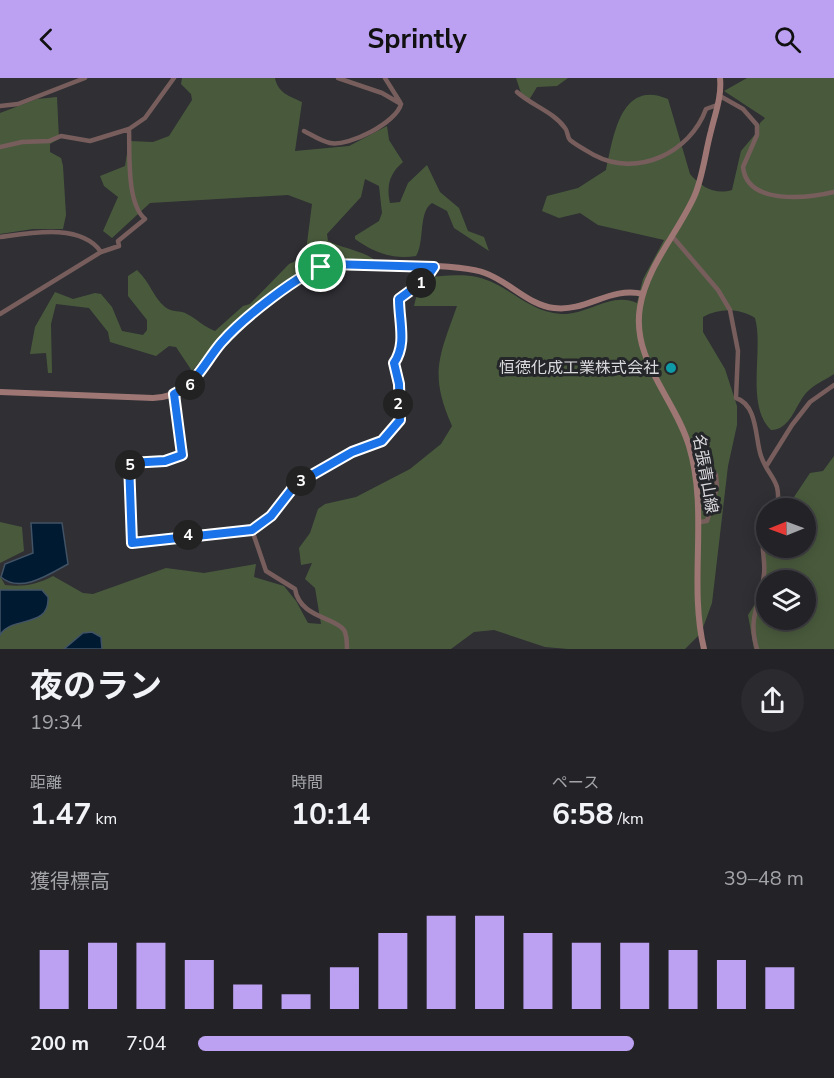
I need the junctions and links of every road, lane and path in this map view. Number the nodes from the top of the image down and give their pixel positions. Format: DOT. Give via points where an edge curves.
graph roads {
  1 [pos="85,78"];
  2 [pos="174,78"];
  3 [pos="338,78"];
  4 [pos="385,78"];
  5 [pos="722,80"];
  6 [pos="517,92"];
  7 [pos="720,96"];
  8 [pos="401,104"];
  9 [pos="717,105"];
  10 [pos="0,106"];
  11 [pos="129,129"];
  12 [pos="304,131"];
  13 [pos="0,147"];
  14 [pos="834,192"];
  15 [pos="672,236"];
  16 [pos="0,237"];
  17 [pos="101,252"];
  18 [pos="434,267"];
  19 [pos="643,294"];
  20 [pos="0,314"];
  21 [pos="834,385"];
  22 [pos="0,392"];
  23 [pos="174,394"];
  24 [pos="690,447"];
  25 [pos="766,465"];
  26 [pos="778,498"];
  27 [pos="700,522"];
  28 [pos="252,530"];
  29 [pos="763,558"];
  30 [pos="347,649"];
  31 [pos="704,649"];
  32 [pos="757,649"];
  1 -- 10 [label="street" via="18,104"];
  2 -- 11 [label="street" via="145,118"];
  3 -- 8 [label="street"];
  4 -- 8 [label="street"];
  5 -- 7 [label="street, 名張青山線"];
  6 -- 9 [label="street" via="565,127 569,139 595,155 623,163 664,156 698,129 706,109"];
  7 -- 9 [label="street, 名張青山線"];
  7 -- 14 [label="street" via="738,105 757,125 757,135 743,167 755,188 783,197"];
  8 -- 12 [label="street" via="400,110 379,127 340,143"];
  9 -- 15 [label="street, 名張青山線" via="700,180"];
  11 -- 13 [label="street" via="90,141 61,136"];
  11 -- 17 [label="street" via="131,185 136,206 145,219 122,236 119,246"];
  15 -- 19 [label="street, 名張青山線"];
  15 -- 25 [label="street" via="730,310 738,351 736,398 747,406"];
  16 -- 17 [label="street" via="65,234 94,243"];
  17 -- 20 [label="street"];
  18 -- 19 [label="street" via="486,273 532,301 557,308 583,306 614,292"];
  18 -- 23 [label="street" via="340,264 309,272 233,331 191,384"];
  18 -- 28 [label="street" via="425,280 399,299 401,353 394,363 400,420 382,441 352,452 296,484 271,516"];
  19 -- 24 [label="street, 名張青山線" via="639,319 644,355"];
  21 -- 25 [label="street" via="810,402"];
  22 -- 23 [label="street" via="153,398"];
  23 -- 28 [label="street" via="182,455 165,461 129,463 132,543"];
  24 -- 27 [label="street, 名張青山線"];
  24 -- 27 [label="street" via="716,475 715,500 707,521"];
  25 -- 26 [label="street" via="778,488"];
  27 -- 31 [label="street, 名張青山線" via="698,600"];
  28 -- 30 [label="street" via="266,571 295,589 297,598 315,615 341,628"];
  29 -- 32 [label="street" via="764,577 752,624"];
}
